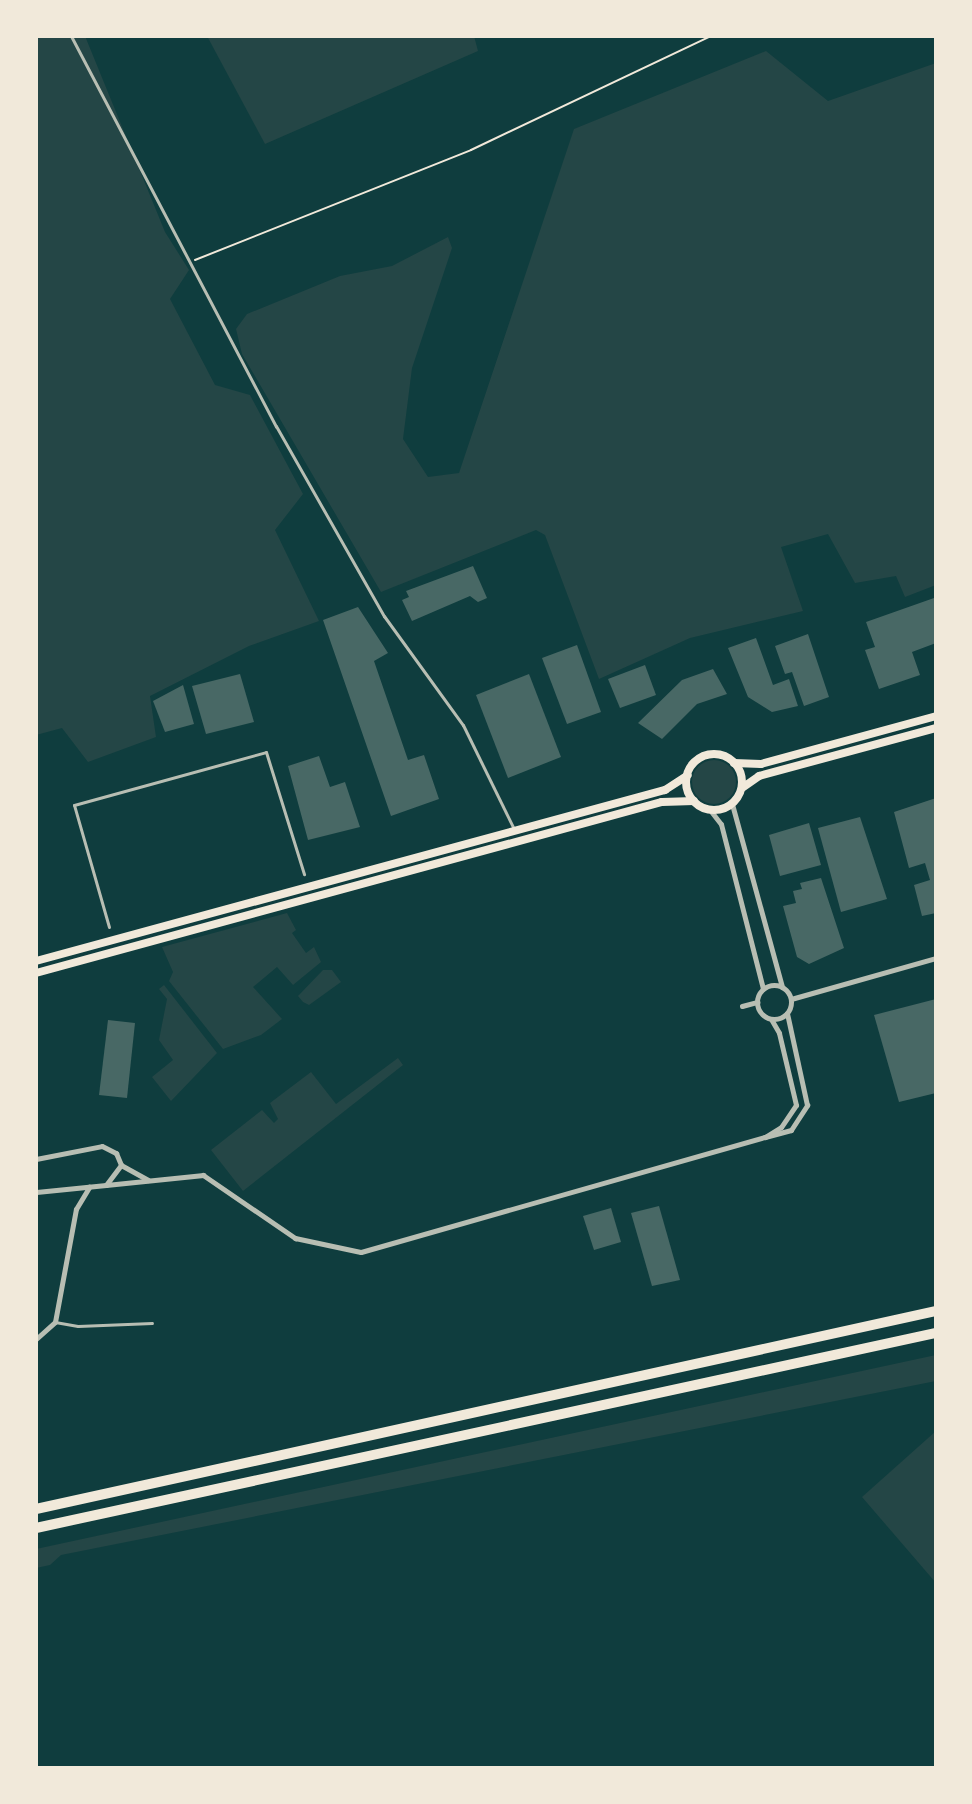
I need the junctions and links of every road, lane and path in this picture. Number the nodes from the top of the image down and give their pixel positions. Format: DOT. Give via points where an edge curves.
graph roads {
  1 [pos="71,36"];
  2 [pos="711,36"];
  3 [pos="188,263"];
  4 [pos="936,716"];
  5 [pos="936,728"];
  6 [pos="734,763"];
  7 [pos="688,775"];
  8 [pos="742,788"];
  9 [pos="694,801"];
  10 [pos="732,804"];
  11 [pos="710,810"];
  12 [pos="515,831"];
  13 [pos="304,874"];
  14 [pos="109,927"];
  15 [pos="936,958"];
  16 [pos="36,961"];
  17 [pos="36,973"];
  18 [pos="782,987"];
  19 [pos="763,989"];
  20 [pos="791,999"];
  21 [pos="757,1002"];
  22 [pos="742,1006"];
  23 [pos="787,1013"];
  24 [pos="771,1019"];
  25 [pos="765,1137"];
  26 [pos="36,1159"];
  27 [pos="121,1165"];
  28 [pos="149,1180"];
  29 [pos="106,1185"];
  30 [pos="89,1187"];
  31 [pos="36,1192"];
  32 [pos="936,1311"];
  33 [pos="55,1322"];
  34 [pos="152,1323"];
  35 [pos="936,1333"];
  36 [pos="36,1339"];
  37 [pos="36,1509"];
  38 [pos="36,1528"];
  1 -- 3 [label="lane"];
  2 -- 3 [label="path" via="471,150"];
  3 -- 12 [label="lane" via="384,616 463,725"];
  4 -- 6 [label="main road" via="761,764"];
  5 -- 8 [label="main road" via="759,776"];
  6 -- 7 [label="main road" via="710,755 696,762"];
  6 -- 8 [label="main road"];
  7 -- 9 [label="main road"];
  7 -- 12 [label="main road" via="665,790"];
  8 -- 10 [label="main road"];
  9 -- 11 [label="main road"];
  9 -- 17 [label="main road" via="662,802"];
  10 -- 11 [label="main road"];
  10 -- 18 [label="street"];
  11 -- 19 [label="street" via="721,824"];
  12 -- 16 [label="main road"];
  13 -- 14 [label="lane" via="266,752 74,805"];
  15 -- 20 [label="street"];
  18 -- 19 [label="street"];
  18 -- 20 [label="street"];
  19 -- 21 [label="street"];
  20 -- 23 [label="street"];
  21 -- 22 [label="street"];
  21 -- 24 [label="street"];
  23 -- 24 [label="street"];
  23 -- 25 [label="street" via="807,1105 791,1130"];
  24 -- 25 [label="street" via="796,1105 781,1127"];
  25 -- 28 [label="street" via="361,1252 295,1238 203,1175"];
  26 -- 27 [label="street" via="105,1147"];
  27 -- 28 [label="street"];
  27 -- 29 [label="street"];
  28 -- 29 [label="street"];
  29 -- 30 [label="street"];
  30 -- 31 [label="street"];
  30 -- 33 [label="street" via="76,1209"];
  32 -- 37 [label="highway"];
  33 -- 34 [label="lane"];
  33 -- 36 [label="street"];
  35 -- 38 [label="highway"];
}
